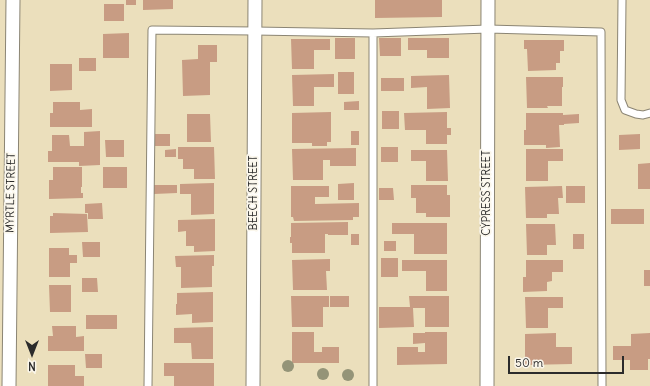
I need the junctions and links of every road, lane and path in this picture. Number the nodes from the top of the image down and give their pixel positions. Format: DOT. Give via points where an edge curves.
graph roads {
  1 [pos="13,0"];
  2 [pos="255,0"];
  3 [pos="488,0"];
  4 [pos="622,0"];
  5 [pos="488,29"];
  6 [pos="255,30"];
  7 [pos="373,33"];
  8 [pos="650,113"];
  9 [pos="9,386"];
  10 [pos="148,386"];
  11 [pos="253,386"];
  12 [pos="373,386"];
  13 [pos="487,386"];
  14 [pos="602,386"];
  1 -- 9 [label="street, MYRTLE STREET"];
  2 -- 6 [label="street, BEECH STREET"];
  3 -- 5 [label="street, CYPRESS STREET"];
  4 -- 8 [label="lane" via="621,100 625,110 643,115"];
  5 -- 7 [label="lane"];
  5 -- 13 [label="street, CYPRESS STREET"];
  5 -- 14 [label="lane" via="601,32"];
  6 -- 7 [label="lane"];
  6 -- 10 [label="lane" via="152,30"];
  6 -- 11 [label="street, BEECH STREET"];
  7 -- 12 [label="lane"];
}
